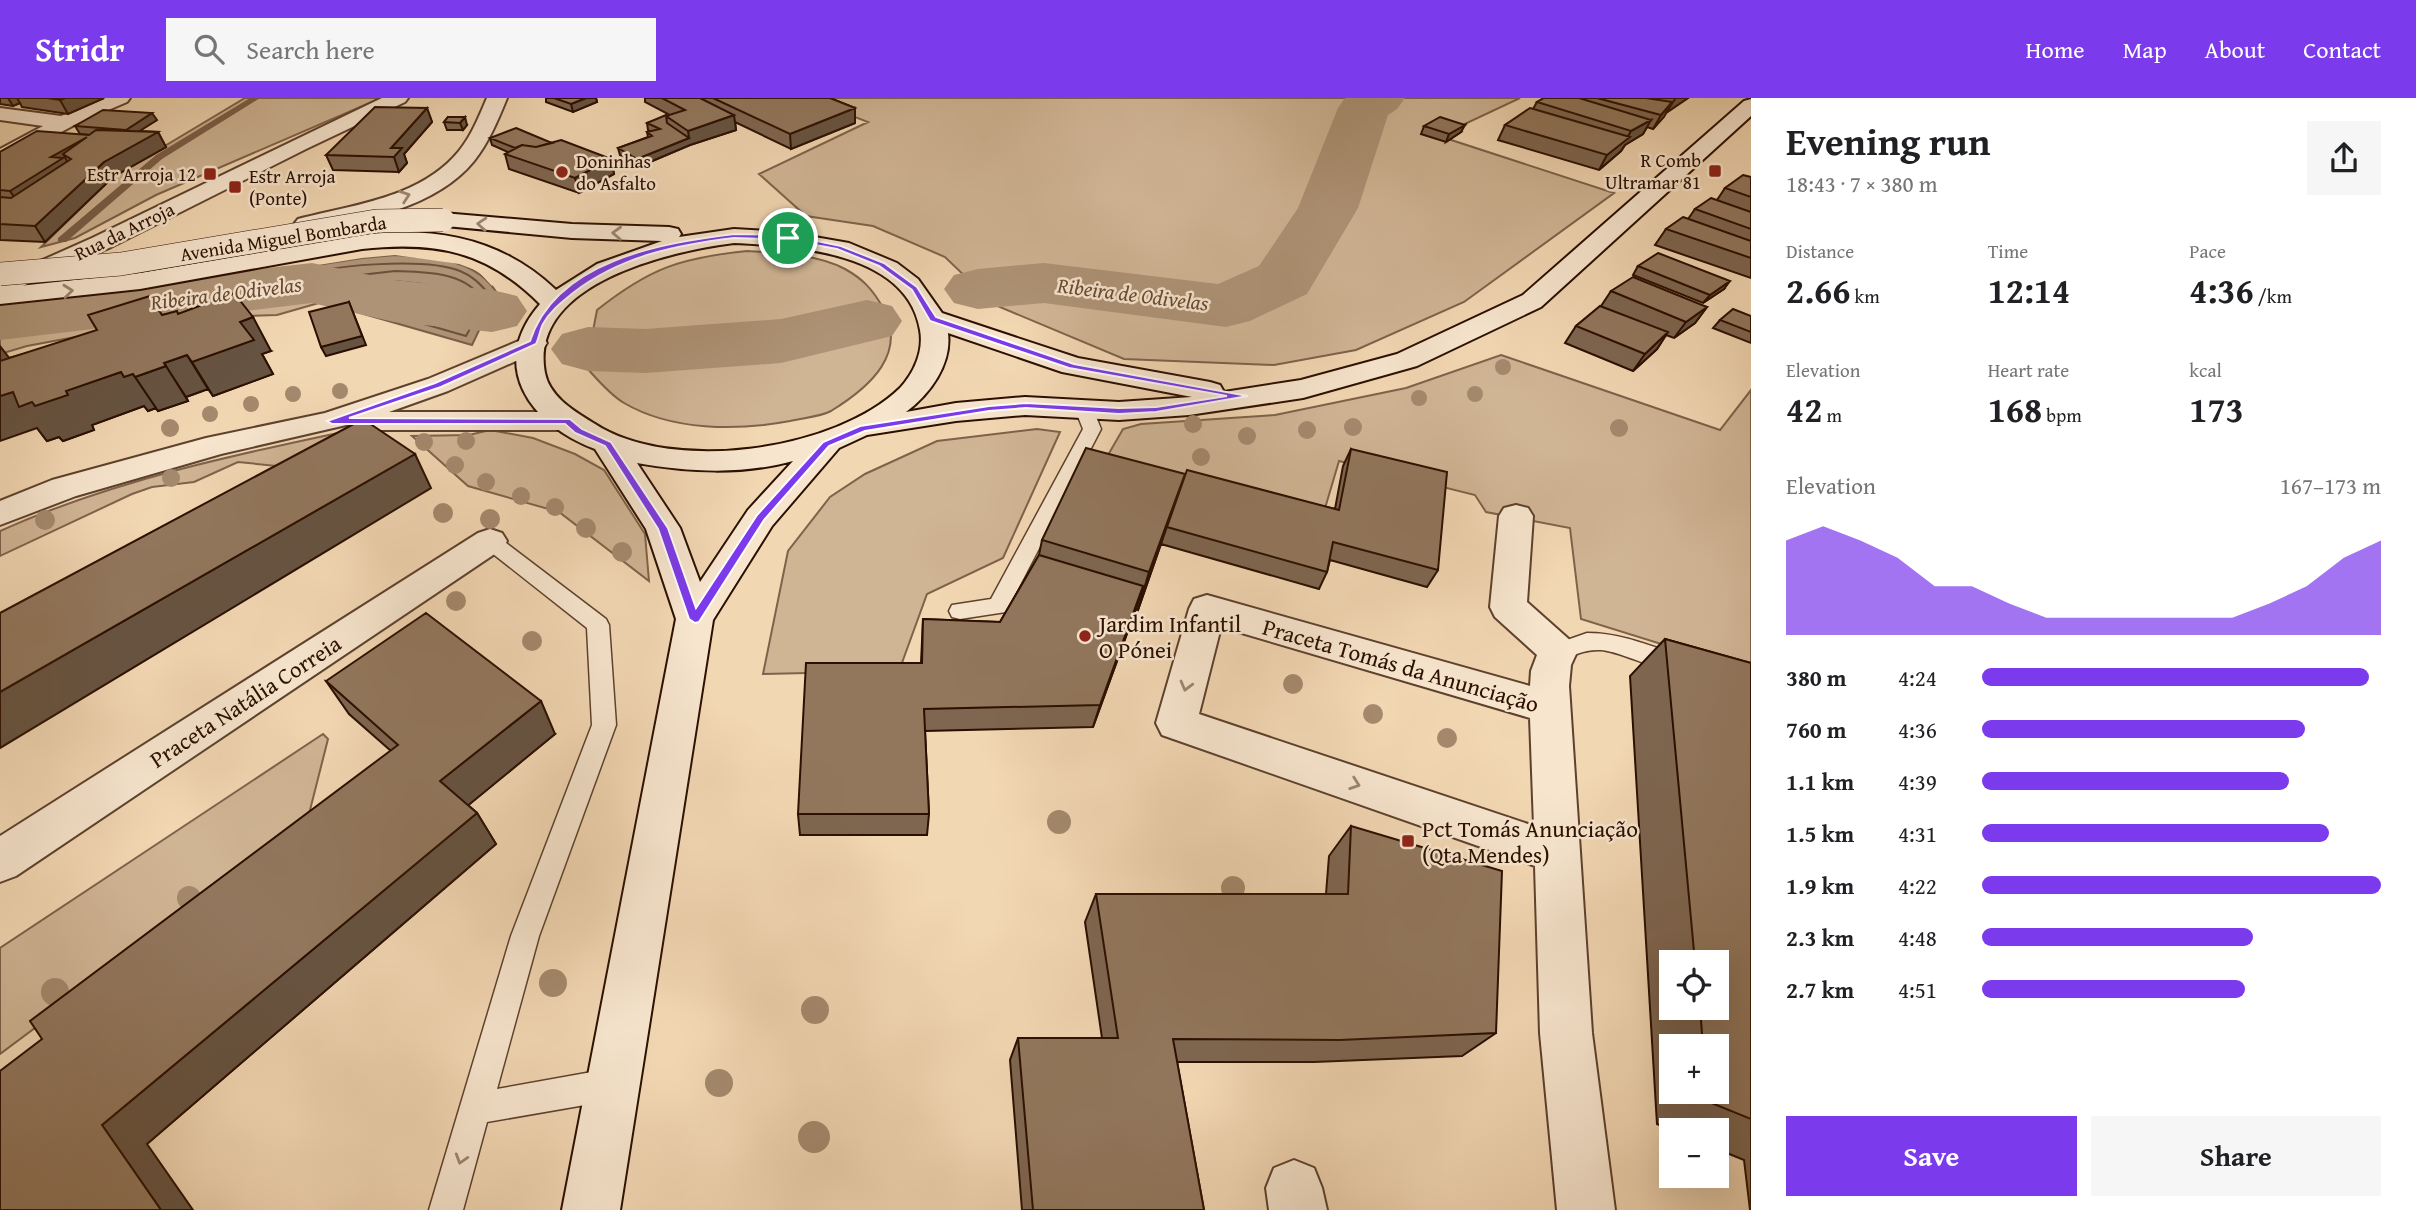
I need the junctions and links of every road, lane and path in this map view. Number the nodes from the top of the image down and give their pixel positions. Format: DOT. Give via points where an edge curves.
graph roads {
  1 [pos="120,98"];
  2 [pos="398,98"];
  3 [pos="497,98"];
  4 [pos="1751,105"];
  5 [pos="0,114"];
  6 [pos="64,123"];
  7 [pos="0,158"];
  8 [pos="734,236"];
  9 [pos="0,268"];
  10 [pos="41,271"];
  11 [pos="0,274"];
  12 [pos="0,288"];
  13 [pos="0,296"];
  14 [pos="555,303"];
  15 [pos="933,319"];
  16 [pos="533,342"];
  17 [pos="1244,396"];
  18 [pos="1084,409"];
  19 [pos="332,421"];
  20 [pos="567,421"];
  21 [pos="863,428"];
  22 [pos="608,444"];
  23 [pos="826,444"];
  24 [pos="0,514"];
  25 [pos="1516,516"];
  26 [pos="490,541"];
  27 [pos="960,611"];
  28 [pos="695,619"];
  29 [pos="1558,652"];
  30 [pos="1698,671"];
  31 [pos="1550,708"];
  32 [pos="1558,854"];
  33 [pos="0,861"];
  34 [pos="614,1084"];
  35 [pos="476,1108"];
  36 [pos="446,1210"];
  37 [pos="591,1210"];
  38 [pos="1586,1210"];
  1 -- 6 [label="main road"];
  2 -- 10 [label="main road, Rua da Arroja"];
  10 -- 3 [label="main road, one-way" via="343,217 417,192 460,163 482,132"];
  4 -- 17 [label="main road" via="1532,301 1407,360 1303,389"];
  5 -- 6 [label="main road"];
  6 -- 7 [label="main road"];
  8 -- 11 [label="main road, Avenida Miguel Bombarda, one-way, bridge" via="572,231 422,219 376,221 121,264"];
  8 -- 14 [label="main road" via="682,242 632,256 589,277"];
  8 -- 15 [label="main road" via="813,242 881,264 915,289"];
  9 -- 10 [label="main road"];
  10 -- 12 [label="main road, Rua da Arroja"];
  13 -- 14 [label="main road, Avenida Miguel Bombarda, one-way" via="111,286 386,240 444,241 504,260"];
  14 -- 16 [label="main road" via="539,324"];
  15 -- 17 [label="main road" via="1072,366"];
  15 -- 21 [label="main road" via="934,356 910,395"];
  16 -- 19 [label="main road" via="438,385"];
  16 -- 20 [label="main road" via="531,376 542,398"];
  17 -- 18 [label="main road" via="1156,410"];
  18 -- 21 [label="main road" via="989,408"];
  18 -- 27 [label="lane" via="1092,429 998,606"];
  19 -- 20 [label="main road"];
  19 -- 24 [label="main road" via="217,445 64,488"];
  20 -- 22 [label="main road"];
  21 -- 23 [label="main road"];
  22 -- 23 [label="main road" via="676,460 752,460"];
  22 -- 28 [label="main road" via="663,528"];
  23 -- 28 [label="main road" via="760,518"];
  25 -- 29 [label="main road" via="1508,607"];
  26 -- 33 [label="main road, Praceta Natália Correia"];
  26 -- 35 [label="lane" via="598,625 604,725 525,936"];
  28 -- 34 [label="main road"];
  29 -- 30 [label="lane" via="1577,641 1606,642"];
  29 -- 31 [label="main road, Praceta Tomás da Anunciação" via="1549,673"];
  31 -- 32 [label="main road, Praceta Tomás da Anunciação"];
  31 -- 32 [label="main road, Praceta Tomás da Anunciação, one-way" via="1207,609 1176,723"];
  32 -- 38 [label="main road" via="1566,1033"];
  34 -- 35 [label="lane"];
  34 -- 37 [label="main road"];
  35 -- 36 [label="lane, one-way"];
}
